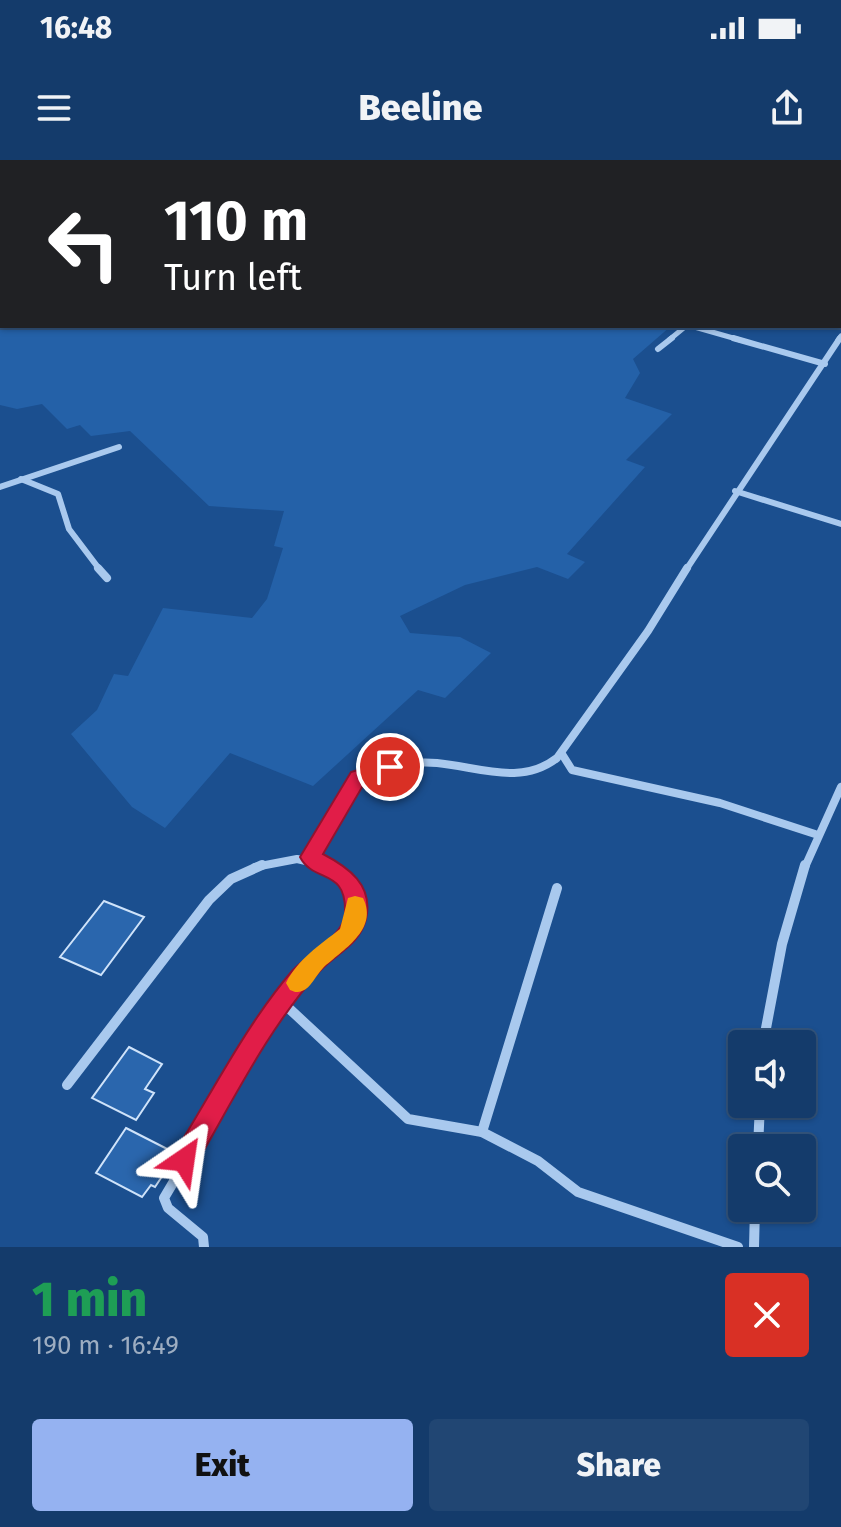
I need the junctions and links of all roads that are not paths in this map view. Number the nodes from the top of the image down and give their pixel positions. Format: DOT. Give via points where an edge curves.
graph roads {
  1 [pos="686,328"];
  2 [pos="696,328"];
  3 [pos="841,336"];
  4 [pos="658,349"];
  5 [pos="825,364"];
  6 [pos="119,447"];
  7 [pos="21,479"];
  8 [pos="0,487"];
  9 [pos="735,491"];
  10 [pos="841,524"];
  11 [pos="107,578"];
  12 [pos="562,754"];
  13 [pos="545,767"];
  14 [pos="572,770"];
  15 [pos="841,787"];
  16 [pos="815,834"];
  17 [pos="310,857"];
  18 [pos="557,888"];
  19 [pos="281,1001"];
  20 [pos="766,1030"];
  21 [pos="67,1085"];
  22 [pos="482,1132"];
  23 [pos="755,1222"];
  24 [pos="204,1247"];
  25 [pos="738,1247"];
  26 [pos="754,1247"];
  1 -- 4 [label="street"];
  2 -- 5 [label="street"];
  3 -- 5 [label="street"];
  5 -- 9 [label="street"];
  6 -- 7 [label="street"];
  7 -- 8 [label="street"];
  7 -- 11 [label="street" via="58,494 69,533"];
  9 -- 10 [label="street"];
  9 -- 12 [label="street" via="648,631 566,741"];
  12 -- 13 [label="street"];
  12 -- 14 [label="street"];
  13 -- 14 [label="street"];
  13 -- 17 [label="street" via="489,774 438,763 372,770 358,777"];
  14 -- 16 [label="street" via="720,803"];
  15 -- 16 [label="street"];
  16 -- 20 [label="street" via="786,919"];
  17 -- 19 [label="street" via="345,875 356,916 339,946 313,963"];
  17 -- 21 [label="street" via="266,861 235,876 198,911"];
  18 -- 22 [label="street"];
  19 -- 22 [label="street" via="408,1119"];
  19 -- 24 [label="street" via="164,1198 168,1208 203,1237"];
  22 -- 25 [label="street" via="538,1161 578,1192"];
  23 -- 26 [label="street"];
}
